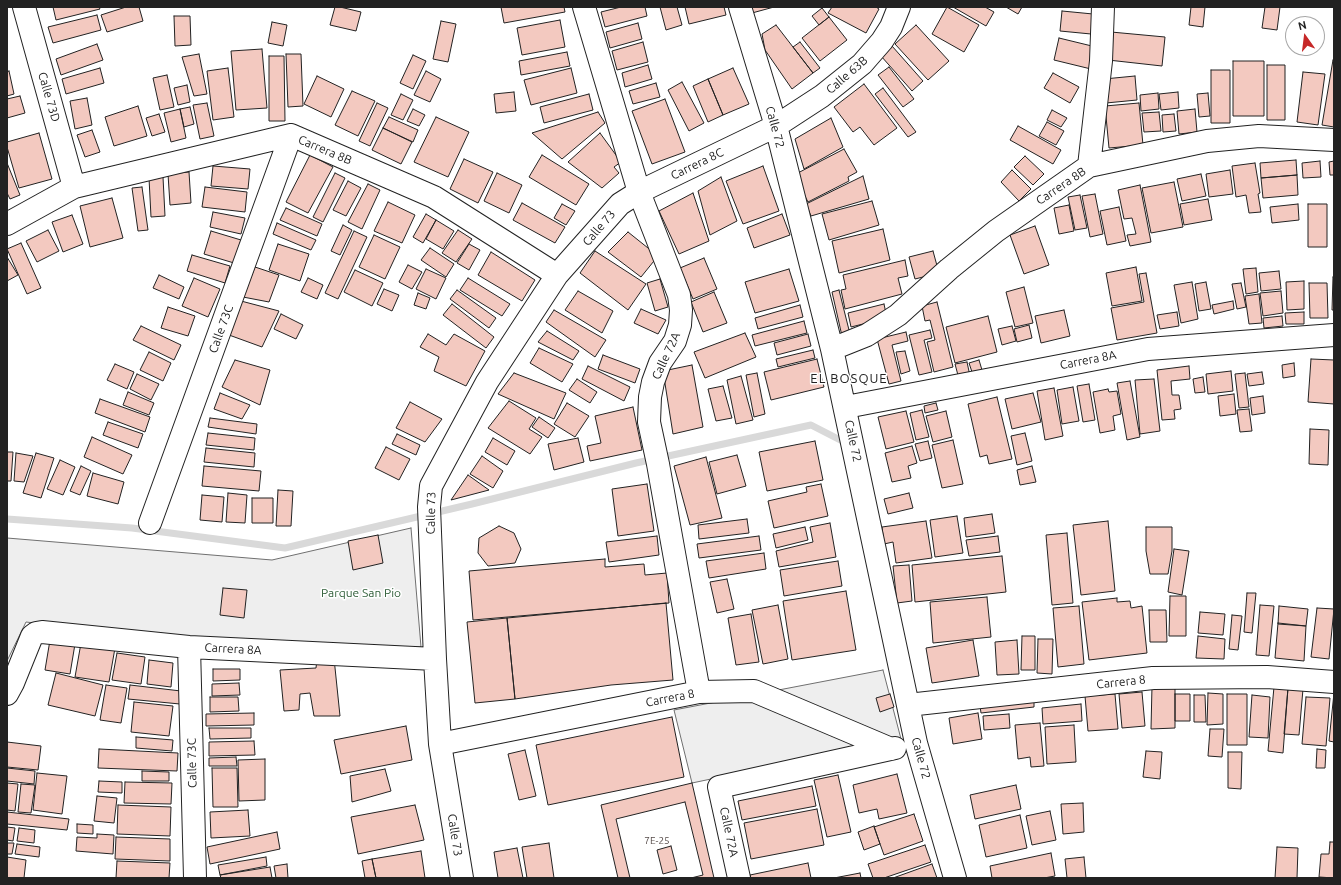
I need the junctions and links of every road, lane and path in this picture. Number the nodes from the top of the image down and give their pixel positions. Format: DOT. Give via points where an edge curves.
graph roads {
  1 [pos="24,7"];
  2 [pos="584,7"];
  3 [pos="740,7"];
  4 [pos="899,7"];
  5 [pos="1104,7"];
  6 [pos="776,126"];
  7 [pos="291,135"];
  8 [pos="1334,140"];
  9 [pos="1089,166"];
  10 [pos="74,187"];
  11 [pos="639,192"];
  12 [pos="620,204"];
  13 [pos="7,224"];
  14 [pos="557,275"];
  15 [pos="1334,336"];
  16 [pos="832,350"];
  17 [pos="846,407"];
  18 [pos="150,523"];
  19 [pos="189,647"];
  20 [pos="435,659"];
  21 [pos="1334,682"];
  22 [pos="699,692"];
  23 [pos="7,694"];
  24 [pos="908,705"];
  25 [pos="916,743"];
  26 [pos="440,744"];
  27 [pos="891,748"];
  28 [pos="195,878"];
  29 [pos="462,878"];
  30 [pos="739,878"];
  31 [pos="955,878"];
  1 -- 10 [label="street, Calle 73D"];
  2 -- 11 [label="street, Calle 72A"];
  3 -- 6 [label="street, Calle 72"];
  4 -- 6 [label="street, Calle 63B" via="885,36 862,64 822,96"];
  5 -- 9 [label="street"];
  6 -- 11 [label="street, Carrera 8C"];
  6 -- 16 [label="street, Calle 72"];
  7 -- 10 [label="street, Carrera 8B"];
  7 -- 14 [label="street, Carrera 8B" via="434,197"];
  7 -- 18 [label="street, Calle 73C"];
  8 -- 9 [label="street, Carrera 8B" via="1259,136 1207,141"];
  9 -- 16 [label="street, Carrera 8B" via="996,231 898,315 867,336"];
  10 -- 13 [label="street, Carrera 8B"];
  11 -- 12 [label="street, Carrera 8C"];
  11 -- 22 [label="street, Calle 72A" via="679,295 682,310 675,341 660,363 653,382 650,422"];
  12 -- 14 [label="street, Calle 73"];
  14 -- 20 [label="street, Calle 73" via="488,382 431,486 429,513"];
  15 -- 17 [label="street, Carrera 8A" via="1148,349"];
  16 -- 17 [label="street, Calle 72"];
  17 -- 24 [label="street, Calle 72"];
  19 -- 20 [label="street, Carrera 8A"];
  19 -- 23 [label="street, Carrera 8A" via="36,633 32,636"];
  19 -- 28 [label="street, Calle 73C"];
  20 -- 26 [label="street, Calle 73"];
  21 -- 24 [label="street, Carrera 8" via="1267,677 1153,678"];
  22 -- 26 [label="street, Carrera 8"];
  22 -- 27 [label="street, Carrera 8" via="754,691"];
  24 -- 25 [label="street, Calle 72"];
  25 -- 27 [label="street"];
  25 -- 31 [label="street, Calle 72"];
  26 -- 29 [label="street, Calle 73"];
  27 -- 30 [label="street, Calle 72A" via="719,787"];
}
